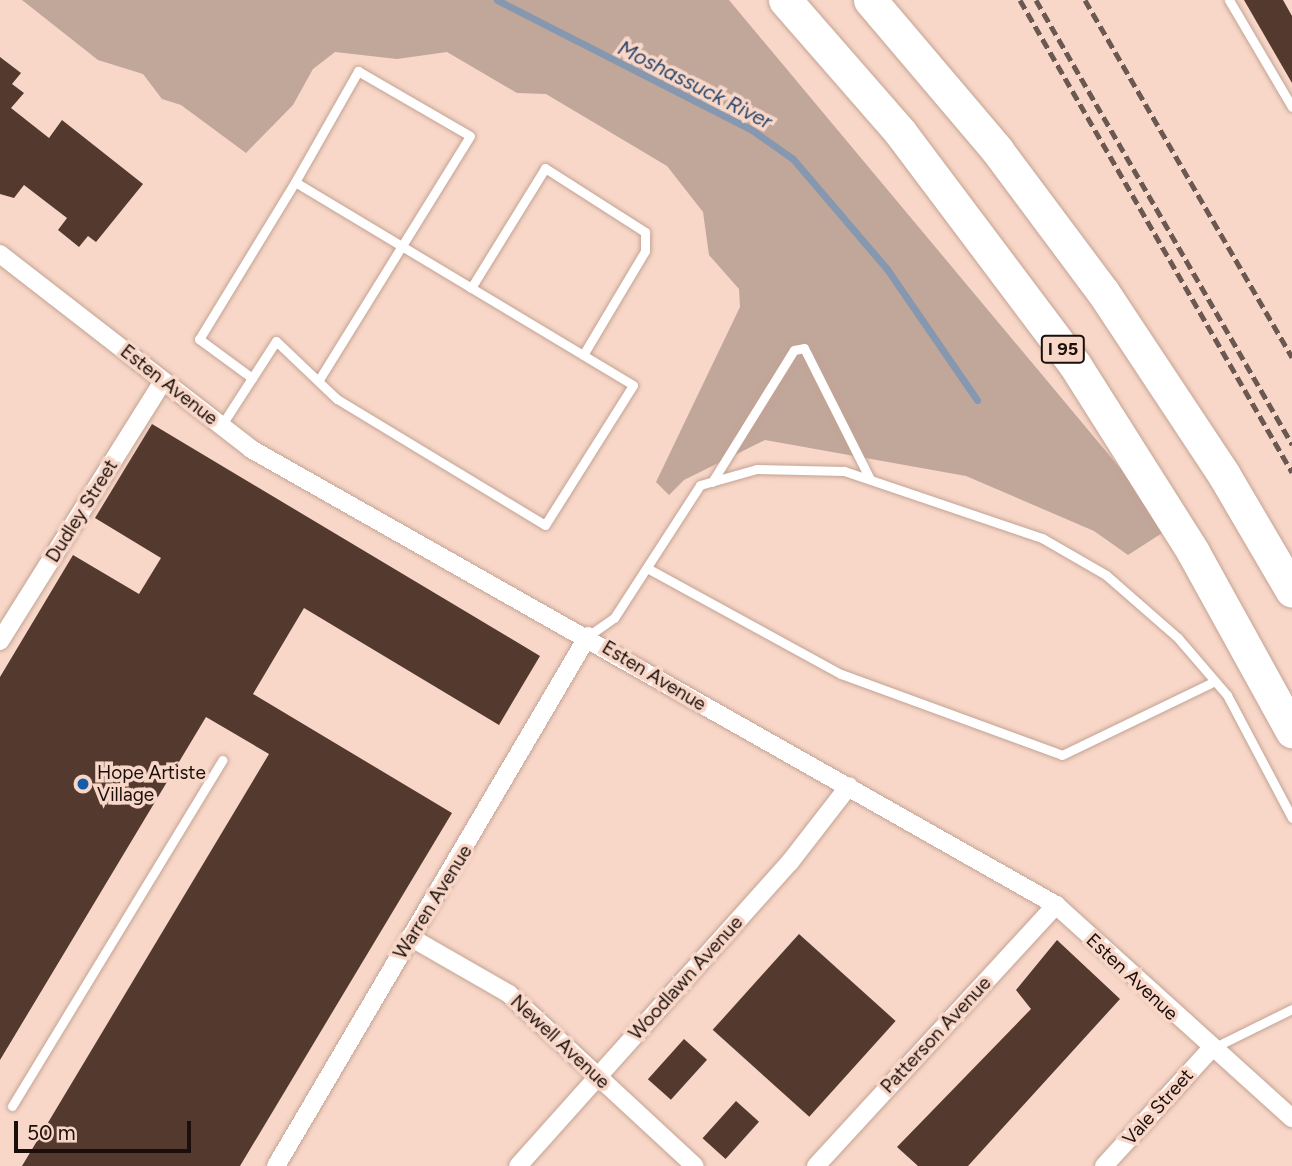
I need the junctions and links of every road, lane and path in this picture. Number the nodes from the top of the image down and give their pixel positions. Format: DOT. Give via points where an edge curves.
graph roads {
  1 [pos="785,0"];
  2 [pos="870,0"];
  3 [pos="1229,0"];
  4 [pos="1292,107"];
  5 [pos="295,182"];
  6 [pos="406,247"];
  7 [pos="0,254"];
  8 [pos="471,288"];
  9 [pos="583,355"];
  10 [pos="252,378"];
  11 [pos="318,381"];
  12 [pos="163,382"];
  13 [pos="221,426"];
  14 [pos="870,478"];
  15 [pos="712,482"];
  16 [pos="647,568"];
  17 [pos="1292,592"];
  18 [pos="588,636"];
  19 [pos="1,637"];
  20 [pos="1210,683"];
  21 [pos="1292,731"];
  22 [pos="222,760"];
  23 [pos="849,786"];
  24 [pos="1292,818"];
  25 [pos="1056,905"];
  26 [pos="410,937"];
  27 [pos="1292,1009"];
  28 [pos="1211,1049"];
  29 [pos="598,1078"];
  30 [pos="12,1106"];
  31 [pos="1292,1118"];
  32 [pos="276,1166"];
  33 [pos="518,1166"];
  34 [pos="695,1166"];
  35 [pos="816,1166"];
  36 [pos="1104,1166"];
  1 -- 21 [label="highway, I 95" via="908,142 1075,365 1193,552"];
  2 -- 17 [label="highway" via="997,150 1103,292 1224,475"];
  3 -- 4 [label="lane"];
  5 -- 6 [label="lane"];
  5 -- 6 [label="lane" via="358,71 471,136"];
  5 -- 10 [label="lane" via="199,339"];
  6 -- 8 [label="lane"];
  6 -- 11 [label="lane"];
  7 -- 12 [label="street, Esten Avenue"];
  8 -- 9 [label="lane"];
  8 -- 9 [label="lane" via="545,168 645,232 645,251"];
  9 -- 11 [label="lane" via="633,385 545,524 337,399"];
  10 -- 11 [label="lane" via="276,341"];
  10 -- 13 [label="lane"];
  12 -- 13 [label="street, Esten Avenue"];
  12 -- 19 [label="street, Dudley Street"];
  13 -- 18 [label="street, Esten Avenue" via="251,449"];
  14 -- 15 [label="lane" via="844,471 757,469"];
  14 -- 15 [label="lane" via="804,348 794,349"];
  14 -- 20 [label="lane" via="1042,538 1106,575 1178,638"];
  15 -- 16 [label="lane" via="700,485"];
  16 -- 18 [label="lane" via="614,618"];
  16 -- 20 [label="lane" via="841,674 1062,755"];
  18 -- 23 [label="street, Esten Avenue"];
  18 -- 26 [label="street, Warren Avenue"];
  20 -- 24 [label="lane" via="1227,695"];
  22 -- 30 [label="lane"];
  23 -- 25 [label="street, Esten Avenue"];
  23 -- 29 [label="street, Woodlawn Avenue"];
  25 -- 28 [label="street, Esten Avenue"];
  25 -- 35 [label="street, Patterson Avenue"];
  26 -- 29 [label="street, Newell Avenue" via="509,994"];
  26 -- 32 [label="street, Warren Avenue"];
  27 -- 28 [label="lane"];
  28 -- 31 [label="street, Esten Avenue"];
  28 -- 36 [label="street, Vale Street"];
  29 -- 33 [label="street, Woodlawn Avenue"];
  29 -- 34 [label="street, Newell Avenue"];
}
